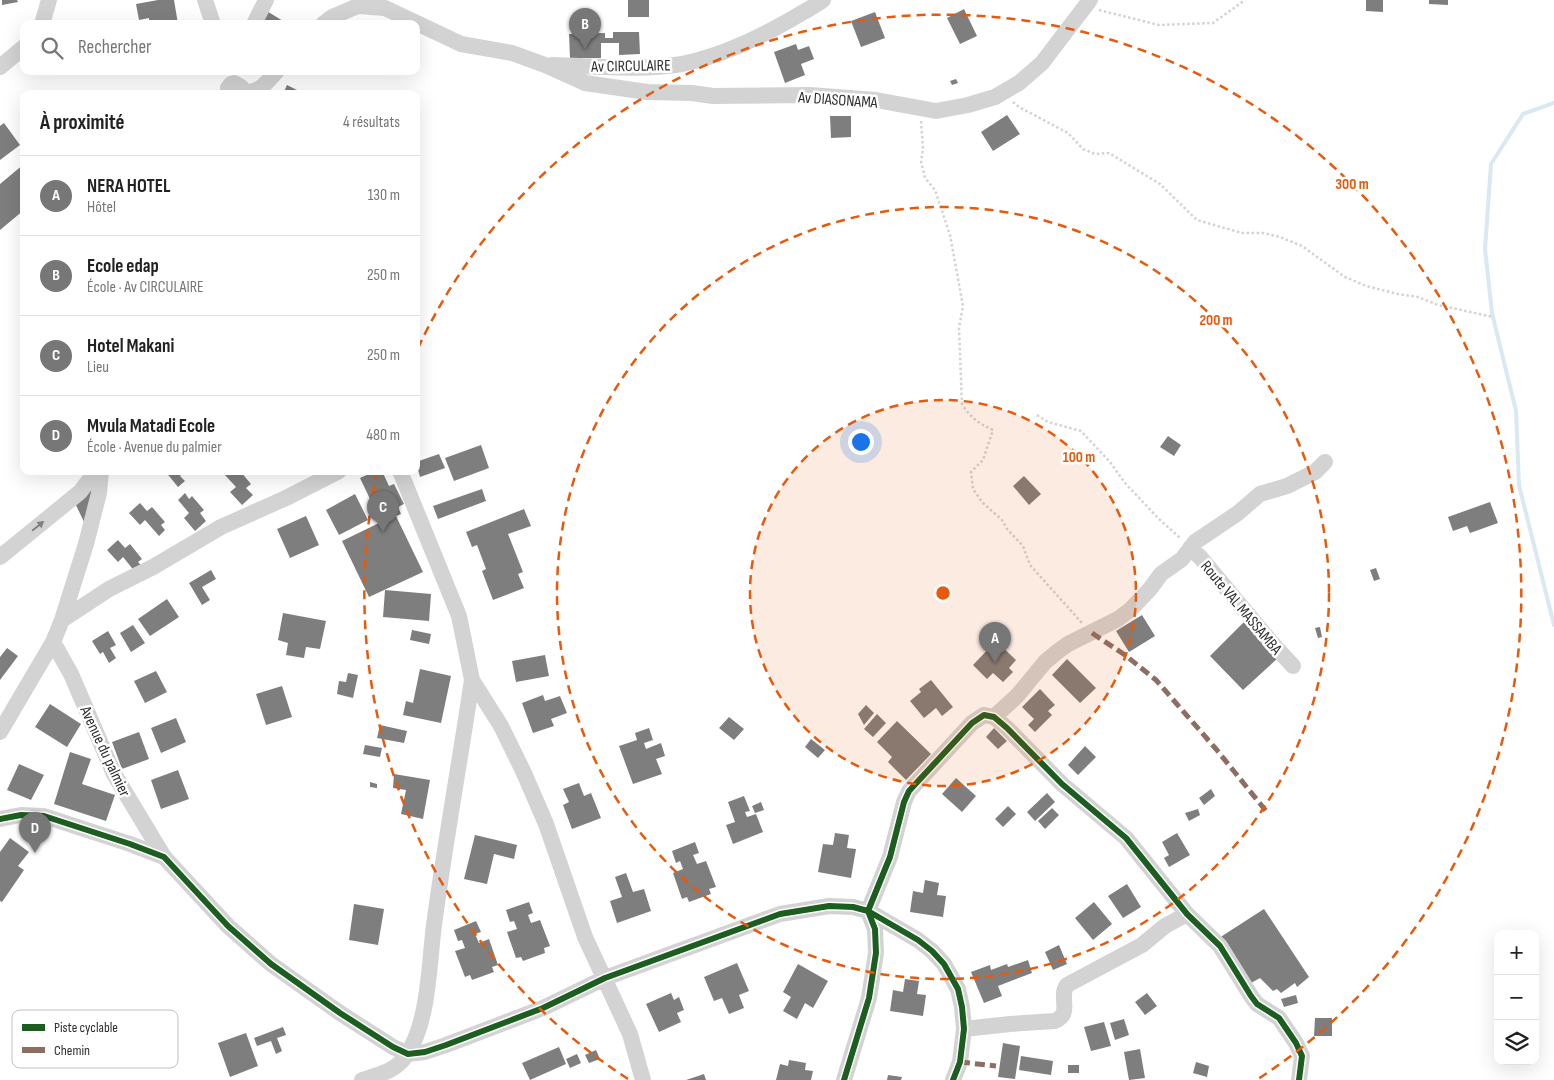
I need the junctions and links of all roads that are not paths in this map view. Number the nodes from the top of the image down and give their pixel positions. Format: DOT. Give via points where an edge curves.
graph roads {
  1 [pos="49,0"];
  2 [pos="205,0"];
  3 [pos="266,0"];
  4 [pos="823,0"];
  5 [pos="1088,3"];
  6 [pos="43,20"];
  7 [pos="212,20"];
  8 [pos="256,20"];
  9 [pos="328,20"];
  10 [pos="411,20"];
  11 [pos="420,24"];
  12 [pos="20,50"];
  13 [pos="545,65"];
  14 [pos="0,67"];
  15 [pos="273,75"];
  16 [pos="258,90"];
  17 [pos="1325,462"];
  18 [pos="93,475"];
  19 [pos="101,475"];
  20 [pos="331,475"];
  21 [pos="402,475"];
  22 [pos="1190,548"];
  23 [pos="0,557"];
  24 [pos="62,620"];
  25 [pos="53,642"];
  26 [pos="1293,666"];
  27 [pos="472,680"];
  28 [pos="994,717"];
  29 [pos="0,732"];
  30 [pos="0,818"];
  31 [pos="164,857"];
  32 [pos="1176,900"];
  33 [pos="868,911"];
  34 [pos="1187,914"];
  35 [pos="1165,926"];
  36 [pos="605,978"];
  37 [pos="964,1029"];
  38 [pos="408,1054"];
  39 [pos="394,1074"];
  40 [pos="362,1080"];
  41 [pos="644,1080"];
  42 [pos="844,1080"];
  43 [pos="953,1080"];
  44 [pos="1299,1080"];
  1 -- 6 [label="street"];
  2 -- 7 [label="street"];
  3 -- 8 [label="street"];
  4 -- 13 [label="street, Av CIRCULAIRE" via="758,38 718,55 681,64 642,67"];
  5 -- 13 [label="street, Av DIASONAMA" via="1042,63 1019,83 995,97 936,112 876,100 827,96 732,97 647,92 585,83"];
  9 -- 10 [label="street" via="358,6 386,8"];
  11 -- 13 [label="street" via="461,44 512,53"];
  12 -- 14 [label="street"];
  15 -- 16 [label="street"];
  17 -- 22 [label="street" via="1315,472 1287,486 1260,494"];
  23 -- 18 [label="street, one-way" via="80,492"];
  19 -- 24 [label="street" via="86,544"];
  20 -- 24 [label="street" via="221,527 154,567 109,589"];
  21 -- 27 [label="street" via="459,616"];
  22 -- 26 [label="street, Route VAL MASSAMBA"];
  22 -- 28 [label="street" via="1182,559 1161,574 1131,609 1068,644 1045,662"];
  24 -- 25 [label="street"];
  25 -- 29 [label="street"];
  25 -- 31 [label="street, Avenue du palmier" via="71,674 114,774"];
  27 -- 36 [label="street" via="501,726 524,773 546,824 585,937"];
  27 -- 38 [label="street" via="424,1004 418,1034"];
  28 -- 32 [label="street" via="1062,784 1126,838"];
  28 -- 33 [label="street" via="984,715 972,723 909,791 890,857"];
  30 -- 31 [label="street" via="44,816"];
  31 -- 38 [label="street" via="228,926 271,964"];
  32 -- 34 [label="street"];
  32 -- 35 [label="street"];
  33 -- 36 [label="street" via="829,906 780,914"];
  33 -- 37 [label="street" via="918,940 944,964 958,989"];
  33 -- 42 [label="street" via="875,929 876,953 868,998"];
  34 -- 35 [label="street"];
  34 -- 44 [label="street" via="1220,946 1258,1004 1280,1018 1302,1056"];
  35 -- 37 [label="street" via="1142,945 1067,985 1060,1019"];
  36 -- 38 [label="street" via="493,1028 425,1052"];
  36 -- 41 [label="street" via="630,1034"];
  37 -- 43 [label="street" via="960,1062"];
  38 -- 39 [label="street"];
  39 -- 40 [label="street"];
}
